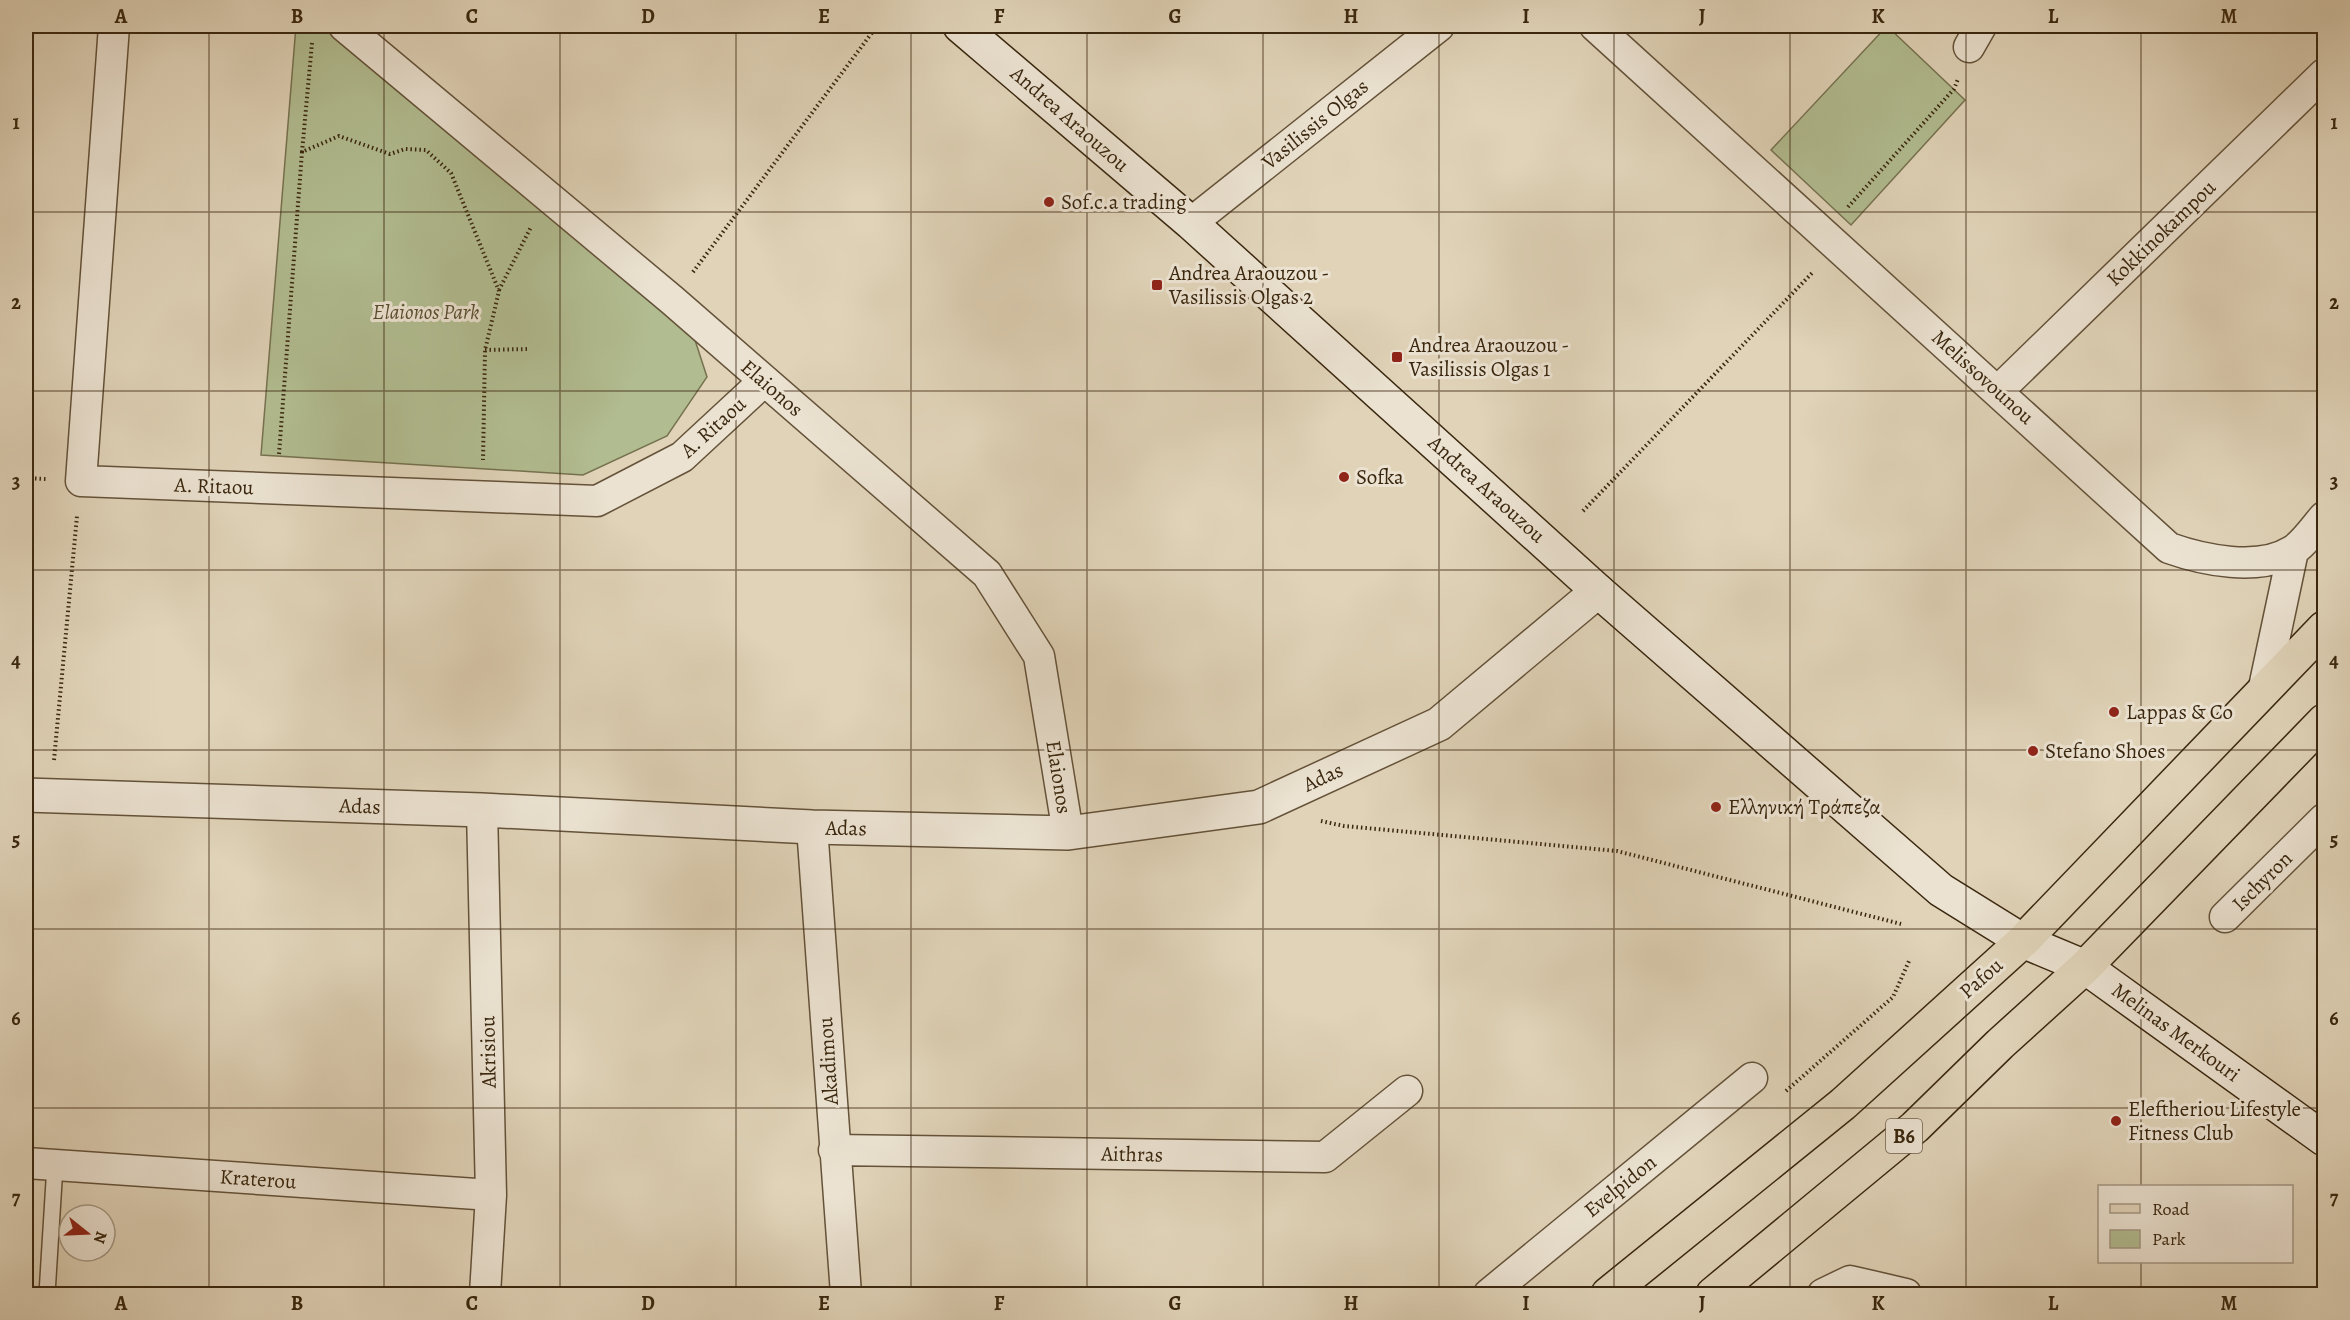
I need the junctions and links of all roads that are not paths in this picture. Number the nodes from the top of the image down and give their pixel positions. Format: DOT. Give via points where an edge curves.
graph roads {
  1 [pos="114,26"];
  2 [pos="344,26"];
  3 [pos="960,26"];
  4 [pos="1440,26"];
  5 [pos="1595,26"];
  6 [pos="2325,74"];
  7 [pos="1191,223"];
  8 [pos="764,381"];
  9 [pos="1998,391"];
  10 [pos="2325,517"];
  11 [pos="2293,551"];
  12 [pos="1598,591"];
  13 [pos="2325,628"];
  14 [pos="2263,692"];
  15 [pos="2325,721"];
  16 [pos="38,795"];
  17 [pos="482,810"];
  18 [pos="2325,819"];
  19 [pos="812,827"];
  20 [pos="1068,833"];
  21 [pos="2225,917"];
  22 [pos="2023,941"];
  23 [pos="2085,967"];
  24 [pos="1752,1078"];
  25 [pos="1407,1091"];
  26 [pos="2325,1139"];
  27 [pos="834,1150"];
  28 [pos="26,1163"];
  29 [pos="55,1165"];
  30 [pos="491,1195"];
  31 [pos="47,1294"];
  32 [pos="485,1294"];
  33 [pos="846,1294"];
  34 [pos="1489,1294"];
  35 [pos="1608,1294"];
  36 [pos="1713,1294"];
  37 [pos="1823,1294"];
  38 [pos="1906,1294"];
  1 -- 8 [label="street, A. Ritaou" via="81,481 597,501 682,457"];
  2 -- 8 [label="street, Elaionos"];
  3 -- 7 [label="main road, Andrea Araouzou"];
  4 -- 7 [label="street, Vasilissis Olgas"];
  5 -- 9 [label="street, Melissovounou"];
  6 -- 9 [label="street, Kokkinokampou"];
  7 -- 12 [label="main road, Andrea Araouzou"];
  8 -- 20 [label="street, Elaionos" via="987,573 1039,656"];
  9 -- 11 [label="street, Melissovounou" via="2169,548 2198,558 2233,562 2261,561"];
  10 -- 11 [label="street"];
  11 -- 14 [label="street"];
  12 -- 20 [label="main road, Adas" via="1439,724 1258,807"];
  12 -- 22 [label="main road, Andrea Araouzou" via="1941,890"];
  13 -- 14 [label="main road, Pafou"];
  14 -- 22 [label="main road, Pafou"];
  15 -- 23 [label="main road, B6"];
  16 -- 17 [label="main road, Adas"];
  17 -- 19 [label="main road, Adas"];
  17 -- 30 [label="street, Akrisiou"];
  18 -- 21 [label="street, Ischyron"];
  19 -- 20 [label="main road, Adas"];
  19 -- 27 [label="street, Akadimou"];
  22 -- 23 [label="main road, Melinas Merkouri"];
  22 -- 35 [label="main road, Pafou" via="1843,1104"];
  23 -- 26 [label="main road, Melinas Merkouri"];
  23 -- 36 [label="main road, B6" via="1915,1127"];
  24 -- 34 [label="street, Evelpidon"];
  25 -- 27 [label="street, Aithras" via="1325,1157"];
  27 -- 33 [label="street, Akadimou"];
  28 -- 29 [label="street, Kraterou"];
  29 -- 30 [label="street, Kraterou"];
  29 -- 31 [label="lane"];
  30 -- 32 [label="street, Akrisiou"];
  37 -- 38 [label="street" via="1850,1281"];
}
